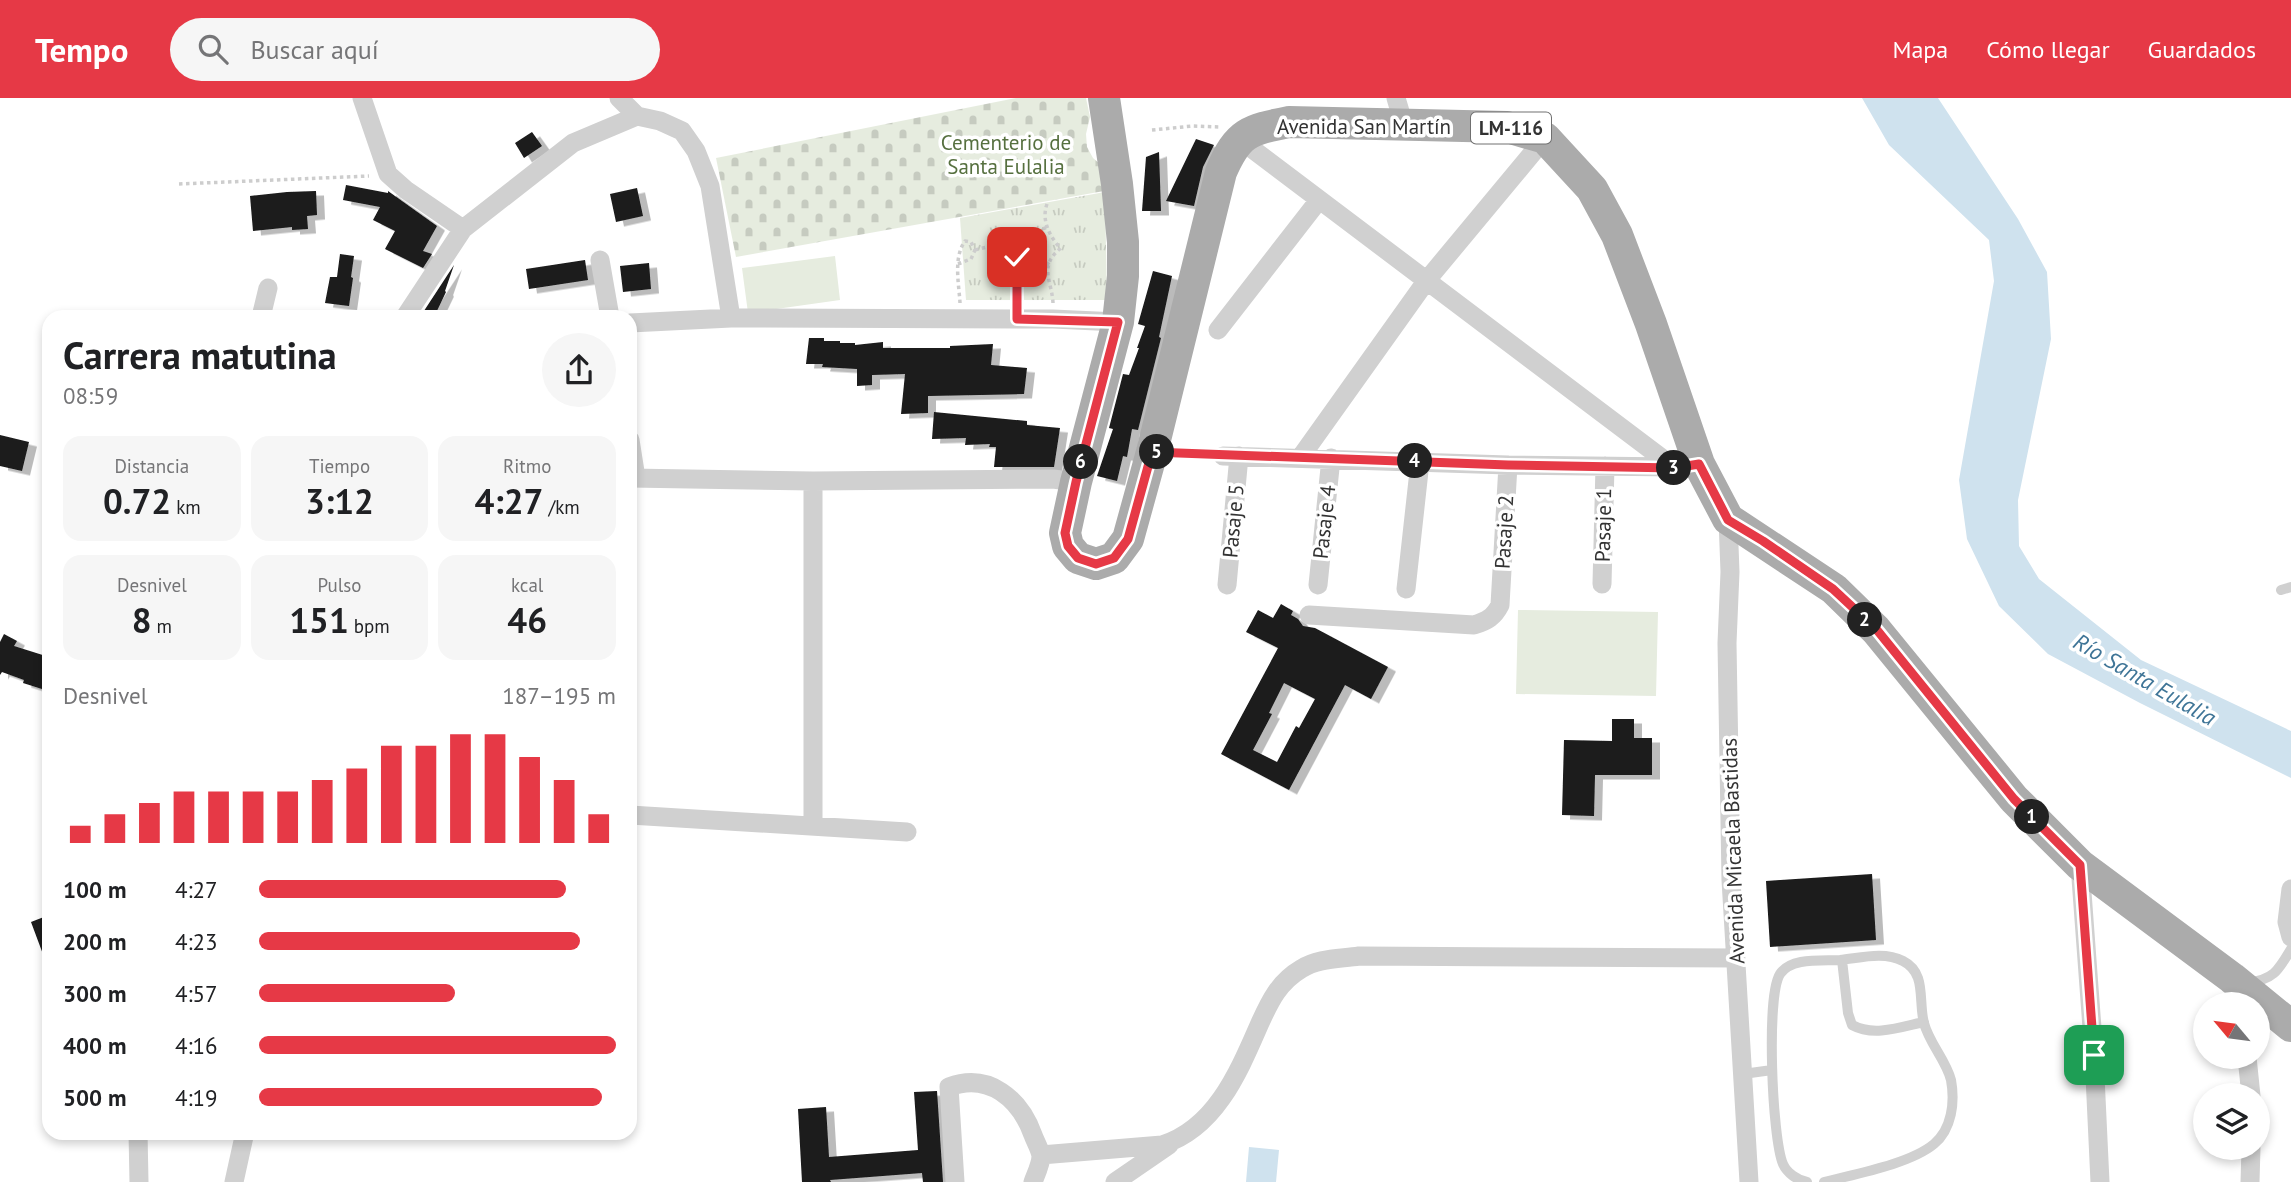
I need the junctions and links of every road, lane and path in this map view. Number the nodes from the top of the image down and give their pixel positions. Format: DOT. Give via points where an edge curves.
graph roads {
  1 [pos="362,98"];
  2 [pos="619,98"];
  3 [pos="1104,98"];
  4 [pos="1400,111"];
  5 [pos="637,116"];
  6 [pos="1152,130"];
  7 [pos="1247,134"];
  8 [pos="1545,138"];
  9 [pos="388,174"];
  10 [pos="179,184"];
  11 [pos="1319,200"];
  12 [pos="1047,204"];
  13 [pos="1047,227"];
  14 [pos="463,229"];
  15 [pos="1030,235"];
  16 [pos="1003,243"];
  17 [pos="975,250"];
  18 [pos="1030,251"];
  19 [pos="1017,257"];
  20 [pos="600,260"];
  21 [pos="958,264"];
  22 [pos="1049,265"];
  23 [pos="1427,280"];
  24 [pos="268,288"];
  25 [pos="263,310"];
  26 [pos="410,310"];
  27 [pos="609,310"];
  28 [pos="731,318"];
  29 [pos="960,319"];
  30 [pos="1017,319"];
  31 [pos="1053,319"];
  32 [pos="1118,322"];
  33 [pos="637,323"];
  34 [pos="1218,330"];
  35 [pos="1152,452"];
  36 [pos="1231,456"];
  37 [pos="1300,458"];
  38 [pos="1331,458"];
  39 [pos="1420,462"];
  40 [pos="1508,465"];
  41 [pos="1605,466"];
  42 [pos="1687,466"];
  43 [pos="637,478"];
  44 [pos="813,481"];
  45 [pos="1076,482"];
  46 [pos="1728,520"];
  47 [pos="1602,584"];
  48 [pos="1318,585"];
  49 [pos="1227,586"];
  50 [pos="1406,590"];
  51 [pos="1309,615"];
  52 [pos="637,815"];
  53 [pos="813,825"];
  54 [pos="907,832"];
  55 [pos="2080,865"];
  56 [pos="2291,889"];
  57 [pos="2290,926"];
  58 [pos="2291,949"];
  59 [pos="1736,958"];
  60 [pos="1842,960"];
  61 [pos="2236,988"];
  62 [pos="1924,1023"];
  63 [pos="2291,1026"];
  64 [pos="1772,1070"];
  65 [pos="1743,1074"];
  66 [pos="138,1140"];
  67 [pos="242,1140"];
  68 [pos="1175,1141"];
  69 [pos="1041,1155"];
  70 [pos="2251,1160"];
  71 [pos="139,1182"];
  72 [pos="234,1182"];
  73 [pos="955,1182"];
  74 [pos="1033,1182"];
  75 [pos="1115,1182"];
  76 [pos="1749,1182"];
  77 [pos="1807,1182"];
  78 [pos="1824,1182"];
  79 [pos="2100,1182"];
  80 [pos="2250,1182"];
  1 -- 9 [label="street"];
  2 -- 5 [label="street"];
  3 -- 32 [label="main road" via="1123,242"];
  4 -- 7 [label="main road, Avenida San Martín / LM-116" via="1289,122"];
  4 -- 8 [label="main road, Avenida San Martín / LM-116" via="1507,127"];
  5 -- 14 [label="street" via="573,143"];
  5 -- 28 [label="street" via="682,131 696,151 710,186"];
  6 -- 7 [label="path" via="1193,125"];
  7 -- 11 [label="street"];
  7 -- 35 [label="main road" via="1221,172"];
  8 -- 23 [label="street"];
  8 -- 42 [label="main road, LM-116" via="1592,189 1617,236 1651,324"];
  9 -- 10 [label="path"];
  9 -- 14 [label="street"];
  11 -- 23 [label="street"];
  11 -- 34 [label="street"];
  12 -- 13 [label="path"];
  13 -- 15 [label="path"];
  13 -- 22 [label="path" via="1060,248"];
  14 -- 26 [label="street"];
  16 -- 17 [label="path"];
  17 -- 21 [label="path" via="971,259"];
  17 -- 21 [label="path" via="971,242 965,242"];
  18 -- 22 [label="path"];
  19 -- 30 [label="path"];
  20 -- 27 [label="street"];
  21 -- 29 [label="path"];
  22 -- 31 [label="path"];
  23 -- 37 [label="street"];
  23 -- 42 [label="street"];
  24 -- 25 [label="street"];
  28 -- 29 [label="street"];
  28 -- 33 [label="street"];
  29 -- 30 [label="street"];
  30 -- 31 [label="street"];
  31 -- 32 [label="street"];
  32 -- 45 [label="main road"];
  35 -- 36 [label="path"];
  35 -- 45 [label="main road" via="1128,539 1114,558 1096,564 1078,558 1068,546 1065,533"];
  36 -- 37 [label="street"];
  36 -- 49 [label="street, Pasaje 5"];
  37 -- 38 [label="street"];
  38 -- 39 [label="street"];
  38 -- 48 [label="street, Pasaje 4"];
  39 -- 40 [label="street"];
  39 -- 50 [label="street"];
  40 -- 41 [label="street"];
  40 -- 51 [label="street, Pasaje 2" via="1500,600 1495,615 1474,625"];
  41 -- 42 [label="street"];
  41 -- 47 [label="street, Pasaje 1"];
  42 -- 46 [label="main road, LM-116"];
  43 -- 44 [label="street"];
  44 -- 45 [label="street"];
  44 -- 53 [label="street"];
  46 -- 55 [label="main road" via="1833,589 1877,630 2014,799"];
  46 -- 59 [label="street, Avenida Micaela Bastidas"];
  52 -- 53 [label="street"];
  53 -- 54 [label="street"];
  55 -- 61 [label="main road"];
  55 -- 79 [label="street"];
  56 -- 57 [label="street"];
  58 -- 61 [label="lane" via="2271,977"];
  59 -- 65 [label="street, Avenida Micaela Bastidas"];
  59 -- 68 [label="street" via="1359,956 1322,960 1302,968 1276,990 1226,1094 1193,1130"];
  60 -- 62 [label="lane" via="1878,956 1910,965 1919,977"];
  60 -- 62 [label="lane" via="1852,1025 1862,1031"];
  60 -- 64 [label="lane" via="1795,963 1780,974 1774,999"];
  61 -- 63 [label="main road"];
  62 -- 78 [label="lane" via="1950,1077 1954,1101 1947,1126 1934,1144 1904,1160"];
  64 -- 65 [label="lane"];
  64 -- 77 [label="lane" via="1776,1140 1783,1166 1797,1180"];
  65 -- 76 [label="street, Avenida Micaela Bastidas"];
  66 -- 71 [label="street"];
  67 -- 72 [label="street"];
  68 -- 69 [label="street"];
  68 -- 75 [label="street"];
  69 -- 73 [label="street" via="1016,1102 990,1086 962,1082 949,1087"];
  69 -- 74 [label="street"];
  70 -- 80 [label="street"];
}
